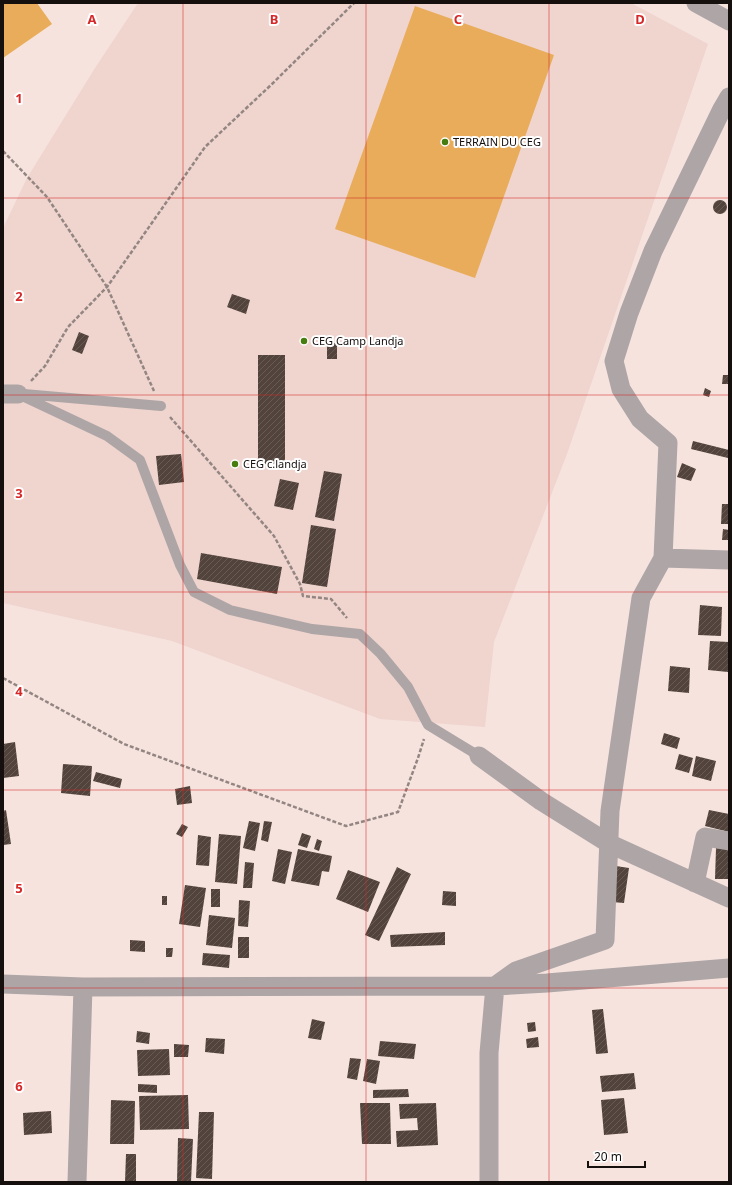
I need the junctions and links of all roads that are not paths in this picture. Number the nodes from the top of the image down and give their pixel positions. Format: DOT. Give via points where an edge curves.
graph roads {
  1 [pos="696,3"];
  2 [pos="729,21"];
  3 [pos="729,97"];
  4 [pos="10,394"];
  5 [pos="161,406"];
  6 [pos="663,558"];
  7 [pos="729,560"];
  8 [pos="479,756"];
  9 [pos="729,841"];
  10 [pos="608,843"];
  11 [pos="696,883"];
  12 [pos="729,898"];
  13 [pos="729,968"];
  14 [pos="3,984"];
  15 [pos="495,986"];
  16 [pos="83,987"];
  17 [pos="77,1182"];
  18 [pos="490,1182"];
  1 -- 2 [label="street"];
  3 -- 6 [label="street" via="653,251 614,361 621,389 640,419 668,443"];
  4 -- 5 [label="lane"];
  4 -- 8 [label="lane" via="107,436 140,460 180,565 194,592 230,610 312,630 360,634 380,653 408,687 428,725"];
  6 -- 7 [label="street"];
  6 -- 10 [label="street" via="641,598 610,811"];
  8 -- 10 [label="street" via="541,801"];
  9 -- 11 [label="street" via="705,837"];
  10 -- 11 [label="street"];
  10 -- 15 [label="street" via="605,940 516,971"];
  11 -- 12 [label="street"];
  13 -- 15 [label="street"];
  14 -- 16 [label="street"];
  15 -- 16 [label="street"];
  15 -- 18 [label="street" via="489,1053"];
  16 -- 17 [label="street"];
}
